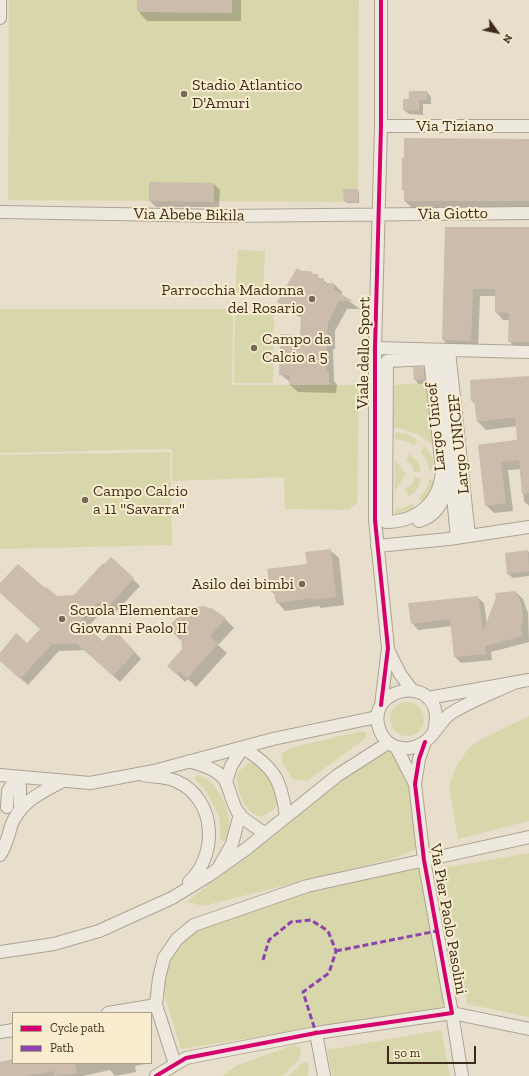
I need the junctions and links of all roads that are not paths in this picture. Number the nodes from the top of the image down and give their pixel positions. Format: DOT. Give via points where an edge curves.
graph roads {
  1 [pos="0,0"];
  2 [pos="381,0"];
  3 [pos="0,18"];
  4 [pos="381,126"];
  5 [pos="529,126"];
  6 [pos="0,212"];
  7 [pos="529,213"];
  8 [pos="378,216"];
  9 [pos="375,348"];
  10 [pos="444,351"];
  11 [pos="529,352"];
  12 [pos="386,427"];
  13 [pos="450,468"];
  14 [pos="529,527"];
  15 [pos="375,530"];
  16 [pos="463,537"];
  17 [pos="377,546"];
  18 [pos="388,648"];
  19 [pos="529,680"];
  20 [pos="516,682"];
  21 [pos="412,690"];
  22 [pos="428,698"];
  23 [pos="379,711"];
  24 [pos="434,731"];
  25 [pos="425,742"];
  26 [pos="392,745"];
  27 [pos="243,748"];
  28 [pos="188,761"];
  29 [pos="138,774"];
  30 [pos="0,775"];
  31 [pos="17,777"];
  32 [pos="62,782"];
  33 [pos="226,782"];
  34 [pos="415,784"];
  35 [pos="0,796"];
  36 [pos="7,807"];
  37 [pos="20,811"];
  38 [pos="240,814"];
  39 [pos="286,816"];
  40 [pos="12,826"];
  41 [pos="264,833"];
  42 [pos="529,837"];
  43 [pos="0,855"];
  44 [pos="424,860"];
  45 [pos="218,868"];
  46 [pos="172,898"];
  47 [pos="0,952"];
  48 [pos="156,1005"];
  49 [pos="114,1012"];
  50 [pos="452,1013"];
  51 [pos="529,1029"];
  52 [pos="12,1030"];
  53 [pos="0,1032"];
  54 [pos="316,1033"];
  55 [pos="175,1064"];
  56 [pos="156,1076"];
  57 [pos="324,1076"];
  58 [pos="462,1076"];
  1 -- 3 [label="street"];
  2 -- 4 [label="street, Viale dello Sport"];
  4 -- 5 [label="street, Via Tiziano"];
  4 -- 8 [label="street, Viale dello Sport"];
  6 -- 8 [label="street, Via Abebe Bikila"];
  7 -- 8 [label="street, Via Giotto"];
  8 -- 9 [label="street, Viale dello Sport"];
  9 -- 10 [label="street"];
  9 -- 15 [label="street, Viale dello Sport"];
  10 -- 11 [label="street"];
  10 -- 13 [label="street, Largo UNICEF"];
  10 -- 16 [label="street, Largo UNICEF"];
  12 -- 12 [label="street, Largo Unicef" via="386,522 394,522 410,519 423,511 434,499 440,485 442,469 430,359 387,361"];
  13 -- 15 [label="street, Largo UNICEF" via="443,500 436,511 424,520"];
  13 -- 16 [label="street, Largo UNICEF"];
  14 -- 16 [label="street"];
  15 -- 17 [label="street, Viale dello Sport"];
  16 -- 17 [label="street"];
  17 -- 18 [label="street, Viale dello Sport"];
  18 -- 21 [label="street, Viale dello Sport" via="400,674"];
  18 -- 23 [label="street, Viale dello Sport"];
  19 -- 20 [label="street"];
  20 -- 22 [label="street"];
  20 -- 24 [label="street" via="450,715"];
  21 -- 22 [label="street"];
  21 -- 23 [label="street" via="400,690 389,695"];
  22 -- 24 [label="street" via="436,716"];
  23 -- 26 [label="street" via="381,735"];
  23 -- 27 [label="street"];
  24 -- 25 [label="street"];
  25 -- 26 [label="street" via="414,748"];
  25 -- 34 [label="street, Via Pier Paolo Pasolini"];
  26 -- 34 [label="street, Via Pier Paolo Pasolini"];
  26 -- 39 [label="street" via="338,775"];
  27 -- 28 [label="street"];
  27 -- 33 [label="street" via="231,766"];
  27 -- 39 [label="street" via="262,760 274,774 281,788"];
  28 -- 29 [label="street"];
  28 -- 33 [label="street" via="206,766"];
  29 -- 32 [label="street" via="90,783"];
  29 -- 46 [label="street" via="176,781 197,797 206,815 209,838 205,860 198,874"];
  30 -- 31 [label="street"];
  31 -- 32 [label="street"];
  31 -- 36 [label="street" via="8,792"];
  31 -- 37 [label="street" via="20,787"];
  32 -- 37 [label="street" via="35,795"];
  33 -- 38 [label="street" via="229,795"];
  34 -- 44 [label="street, Via Pier Paolo Pasolini"];
  35 -- 36 [label="street"];
  36 -- 40 [label="street"];
  37 -- 40 [label="street"];
  38 -- 41 [label="street"];
  38 -- 45 [label="street" via="232,844"];
  39 -- 41 [label="street"];
  40 -- 43 [label="street"];
  41 -- 45 [label="street"];
  42 -- 44 [label="street"];
  44 -- 48 [label="street" via="307,886 194,925 177,939 164,958"];
  44 -- 50 [label="street, Via Pier Paolo Pasolini"];
  45 -- 46 [label="street"];
  46 -- 47 [label="street" via="99,931 54,944"];
  48 -- 49 [label="street"];
  48 -- 55 [label="street"];
  50 -- 51 [label="street"];
  50 -- 54 [label="street, Via Pier Paolo Pasolini"];
  50 -- 58 [label="street"];
  52 -- 53 [label="street"];
  54 -- 55 [label="street, Via Pier Paolo Pasolini" via="186,1058"];
  54 -- 57 [label="street"];
  55 -- 56 [label="street, Via Pier Paolo Pasolini"];
}
